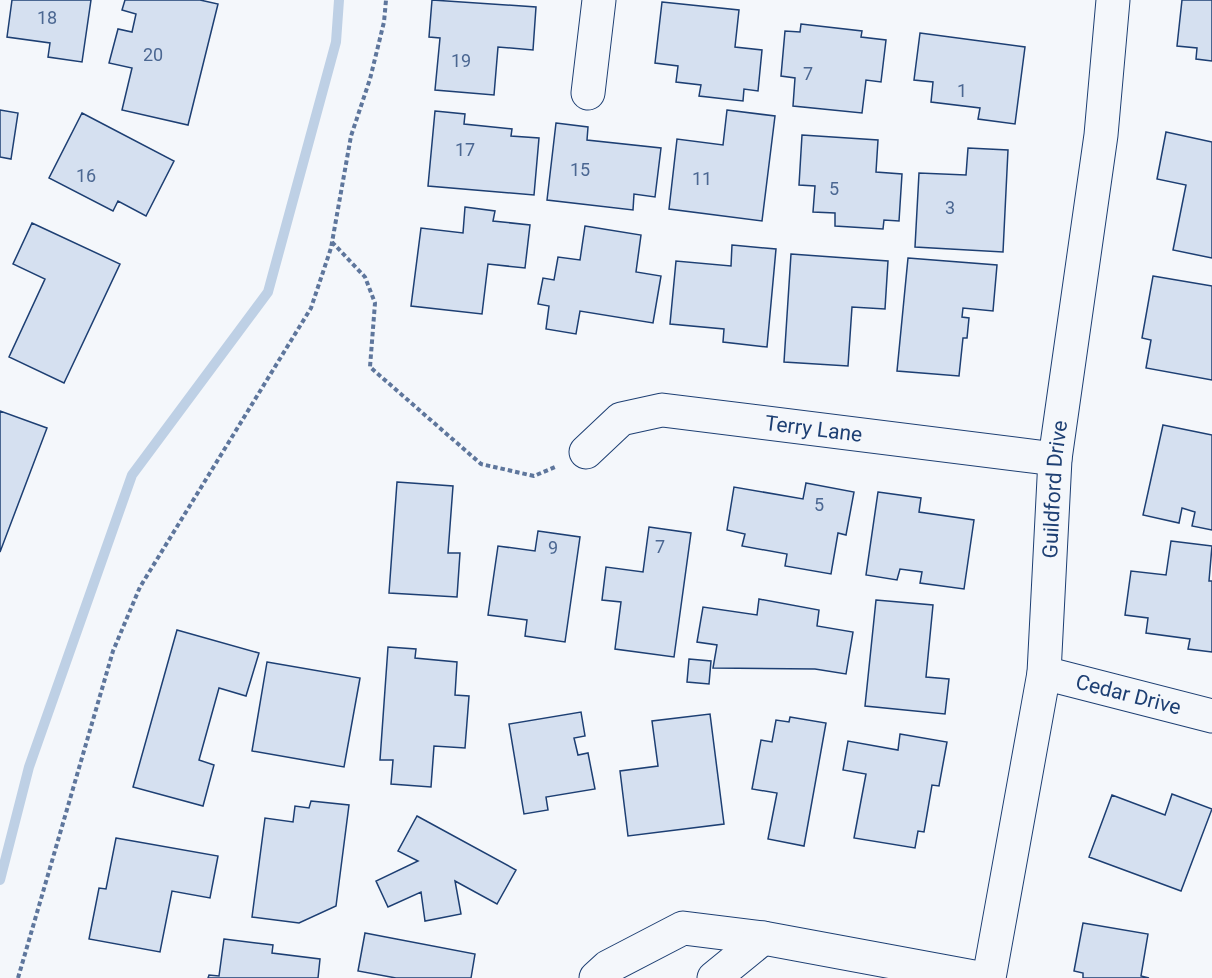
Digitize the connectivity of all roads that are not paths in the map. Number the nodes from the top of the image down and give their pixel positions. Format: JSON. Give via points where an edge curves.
{"nodes":[{"id":1,"x":600,"y":0,"type":"edge"},
{"id":2,"x":1113,"y":0,"type":"edge"},
{"id":3,"x":588,"y":93,"type":"dead end"},
{"id":4,"x":586,"y":452,"type":"road end"},
{"id":5,"x":1054,"y":459,"type":"junction"},
{"id":6,"x":1044,"y":673,"type":"junction"},
{"id":7,"x":1212,"y":716,"type":"edge"},
{"id":8,"x":763,"y":938,"type":"junction"},
{"id":9,"x":596,"y":978,"type":"edge"},
{"id":10,"x":714,"y":978,"type":"edge"},
{"id":11,"x":979,"y":978,"type":"edge"},
{"id":12,"x":989,"y":978,"type":"edge"}],
"edges":[{"from":1,"to":3,"type":"street"},
{"from":2,"to":5,"type":"street","name":"Guildford Drive","via":[[1101,135]]},
{"from":4,"to":5,"type":"street","name":"Terry Lane","via":[[621,419],[662,411]]},
{"from":5,"to":6,"type":"street","name":"Guildford Drive"},
{"from":6,"to":7,"type":"street","name":"Cedar Drive"},
{"from":6,"to":12,"type":"street","name":"Guildford Drive"},
{"from":8,"to":9,"type":"street","via":[[683,928],[608,967]]},
{"from":8,"to":10,"type":"street"},
{"from":8,"to":11,"type":"street"}]}
